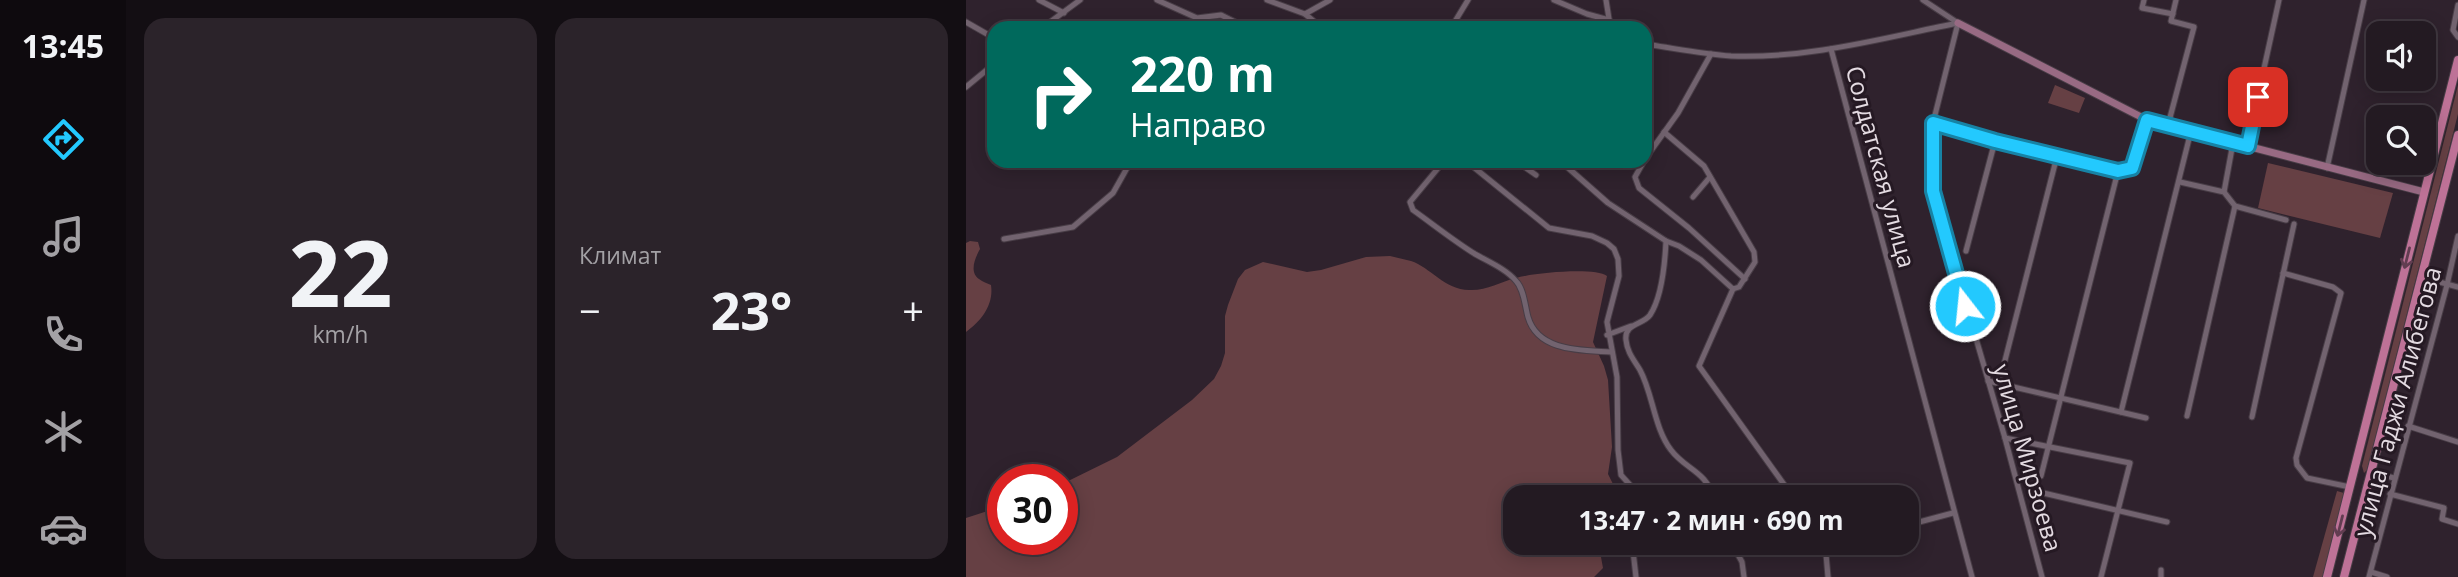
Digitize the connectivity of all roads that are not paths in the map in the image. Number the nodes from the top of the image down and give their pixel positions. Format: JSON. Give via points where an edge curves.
{"nodes":[{"id":1,"x":1038,"y":0,"type":"edge"},
{"id":2,"x":1080,"y":0,"type":"edge"},
{"id":3,"x":1157,"y":0,"type":"edge"},
{"id":4,"x":1266,"y":0,"type":"edge"},
{"id":5,"x":1285,"y":0,"type":"edge"},
{"id":6,"x":1329,"y":0,"type":"edge"},
{"id":7,"x":1468,"y":0,"type":"edge"},
{"id":8,"x":1554,"y":0,"type":"edge"},
{"id":9,"x":1606,"y":0,"type":"edge"},
{"id":10,"x":1923,"y":0,"type":"edge"},
{"id":11,"x":2144,"y":0,"type":"edge"},
{"id":12,"x":2176,"y":0,"type":"edge"},
{"id":13,"x":2279,"y":0,"type":"edge"},
{"id":14,"x":2364,"y":0,"type":"edge"},
{"id":15,"x":2458,"y":5,"type":"edge"},
{"id":16,"x":1290,"y":8,"type":"junction"},
{"id":17,"x":1064,"y":13,"type":"junction"},
{"id":18,"x":1305,"y":14,"type":"junction"},
{"id":19,"x":2173,"y":14,"type":"junction"},
{"id":20,"x":1609,"y":20,"type":"joint"},
{"id":21,"x":1052,"y":21,"type":"edge"},
{"id":22,"x":1233,"y":21,"type":"edge"},
{"id":23,"x":1314,"y":21,"type":"edge"},
{"id":24,"x":1455,"y":21,"type":"edge"},
{"id":25,"x":966,"y":22,"type":"edge"},
{"id":26,"x":1958,"y":23,"type":"junction"},
{"id":27,"x":987,"y":34,"type":"edge"},
{"id":28,"x":2458,"y":37,"type":"edge"},
{"id":29,"x":1652,"y":45,"type":"edge"},
{"id":30,"x":1831,"y":49,"type":"junction"},
{"id":31,"x":1711,"y":54,"type":"junction"},
{"id":32,"x":2458,"y":60,"type":"edge"},
{"id":33,"x":987,"y":69,"type":"edge"},
{"id":34,"x":967,"y":85,"type":"edge"},
{"id":35,"x":2147,"y":120,"type":"junction"},
{"id":36,"x":1933,"y":123,"type":"junction"},
{"id":37,"x":2168,"y":125,"type":"junction"},
{"id":38,"x":2191,"y":131,"type":"junction"},
{"id":39,"x":1664,"y":132,"type":"junction"},
{"id":40,"x":2458,"y":135,"type":"edge"},
{"id":41,"x":1995,"y":141,"type":"junction"},
{"id":42,"x":2234,"y":143,"type":"junction"},
{"id":43,"x":2248,"y":146,"type":"junction"},
{"id":44,"x":2436,"y":146,"type":"joint"},
{"id":45,"x":2455,"y":147,"type":"junction"},
{"id":46,"x":1652,"y":149,"type":"edge"},
{"id":47,"x":2057,"y":156,"type":"junction"},
{"id":48,"x":1126,"y":168,"type":"edge"},
{"id":49,"x":1438,"y":168,"type":"edge"},
{"id":50,"x":1475,"y":168,"type":"edge"},
{"id":51,"x":1526,"y":168,"type":"edge"},
{"id":52,"x":1568,"y":168,"type":"edge"},
{"id":53,"x":1639,"y":168,"type":"edge"},
{"id":54,"x":2328,"y":168,"type":"junction"},
{"id":55,"x":2118,"y":171,"type":"junction"},
{"id":56,"x":1536,"y":175,"type":"dead end"},
{"id":57,"x":2428,"y":175,"type":"edge"},
{"id":58,"x":1710,"y":177,"type":"junction"},
{"id":59,"x":2180,"y":182,"type":"junction"},
{"id":60,"x":2424,"y":191,"type":"junction"},
{"id":61,"x":2224,"y":192,"type":"junction"},
{"id":62,"x":2442,"y":196,"type":"junction"},
{"id":63,"x":1693,"y":197,"type":"dead end"},
{"id":64,"x":2235,"y":206,"type":"junction"},
{"id":65,"x":2286,"y":220,"type":"dead end"},
{"id":66,"x":2294,"y":225,"type":"dead end"},
{"id":67,"x":2458,"y":236,"type":"edge"},
{"id":68,"x":1004,"y":239,"type":"dead end"},
{"id":69,"x":1666,"y":241,"type":"junction"},
{"id":70,"x":1966,"y":251,"type":"dead end"},
{"id":71,"x":2283,"y":273,"type":"junction"},
{"id":72,"x":2421,"y":277,"type":"junction"},
{"id":73,"x":1745,"y":279,"type":"junction"},
{"id":74,"x":2447,"y":285,"type":"junction"},
{"id":75,"x":2458,"y":288,"type":"edge"},
{"id":76,"x":1733,"y":289,"type":"junction"},
{"id":77,"x":1632,"y":326,"type":"junction"},
{"id":78,"x":1607,"y":335,"type":"junction"},
{"id":79,"x":1611,"y":352,"type":"junction"},
{"id":80,"x":1988,"y":381,"type":"junction"},
{"id":81,"x":1999,"y":384,"type":"junction"},
{"id":82,"x":2060,"y":398,"type":"junction"},
{"id":83,"x":2121,"y":412,"type":"junction"},
{"id":84,"x":2187,"y":415,"type":"dead end"},
{"id":85,"x":2252,"y":417,"type":"dead end"},
{"id":86,"x":2146,"y":418,"type":"dead end"},
{"id":87,"x":2408,"y":426,"type":"junction"},
{"id":88,"x":2005,"y":438,"type":"junction"},
{"id":89,"x":2458,"y":442,"type":"edge"},
{"id":90,"x":2048,"y":447,"type":"junction"},
{"id":91,"x":2354,"y":468,"type":"junction"},
{"id":92,"x":2371,"y":472,"type":"junction"},
{"id":93,"x":2041,"y":476,"type":"dead end"},
{"id":94,"x":2394,"y":478,"type":"junction"},
{"id":95,"x":1630,"y":485,"type":"edge"},
{"id":96,"x":1710,"y":485,"type":"edge"},
{"id":97,"x":1784,"y":485,"type":"edge"},
{"id":98,"x":2350,"y":487,"type":"junction"},
{"id":99,"x":2039,"y":492,"type":"dead end"},
{"id":100,"x":2390,"y":494,"type":"junction"},
{"id":101,"x":2118,"y":511,"type":"junction"},
{"id":102,"x":1953,"y":513,"type":"junction"},
{"id":103,"x":1919,"y":522,"type":"edge"},
{"id":104,"x":2167,"y":522,"type":"dead end"},
{"id":105,"x":2458,"y":524,"type":"edge"},
{"id":106,"x":1633,"y":555,"type":"edge"},
{"id":107,"x":1738,"y":555,"type":"edge"},
{"id":108,"x":1826,"y":555,"type":"edge"},
{"id":109,"x":2370,"y":574,"type":"edge"},
{"id":110,"x":1636,"y":577,"type":"edge"},
{"id":111,"x":1744,"y":577,"type":"edge"},
{"id":112,"x":1828,"y":577,"type":"edge"},
{"id":113,"x":1972,"y":577,"type":"edge"},
{"id":114,"x":2042,"y":577,"type":"edge"},
{"id":115,"x":2101,"y":577,"type":"edge"},
{"id":116,"x":2327,"y":577,"type":"edge"},
{"id":117,"x":2344,"y":577,"type":"edge"},
{"id":118,"x":2387,"y":577,"type":"edge"}],
"edges":[{"from":1,"to":17,"type":"street"},
{"from":2,"to":17,"type":"street"},
{"from":3,"to":22,"type":"street","via":[[1197,18],[1221,15]]},
{"from":4,"to":16,"type":"street"},
{"from":5,"to":16,"type":"street"},
{"from":6,"to":18,"type":"street"},
{"from":7,"to":24,"type":"street"},
{"from":8,"to":20,"type":"street"},
{"from":9,"to":20,"type":"street"},
{"from":10,"to":26,"type":"street"},
{"from":11,"to":19,"type":"street","via":[[2142,8]]},
{"from":12,"to":19,"type":"street"},
{"from":13,"to":43,"type":"street"},
{"from":14,"to":54,"type":"street"},
{"from":15,"to":28,"type":"street","via":[[2453,30]]},
{"from":16,"to":18,"type":"street"},
{"from":17,"to":21,"type":"street"},
{"from":18,"to":23,"type":"street"},
{"from":19,"to":37,"type":"street","via":[[2171,21],[2194,27]]},
{"from":25,"to":27,"type":"street"},
{"from":26,"to":30,"type":"street"},
{"from":26,"to":35,"type":"street"},
{"from":26,"to":36,"type":"street","name":"улица Мирзоева"},
{"from":29,"to":31,"type":"street"},
{"from":30,"to":31,"type":"street"},
{"from":30,"to":102,"type":"street","name":"Солдатская улица"},
{"from":31,"to":39,"type":"street"},
{"from":32,"to":44,"type":"main road"},
{"from":33,"to":34,"type":"street"},
{"from":35,"to":37,"type":"street"},
{"from":35,"to":55,"type":"street","via":[[2132,168]]},
{"from":36,"to":41,"type":"street"},
{"from":36,"to":80,"type":"street","name":"улица Мирзоева","via":[[1933,191]]},
{"from":37,"to":38,"type":"street"},
{"from":38,"to":42,"type":"street"},
{"from":38,"to":59,"type":"street"},
{"from":39,"to":46,"type":"street"},
{"from":39,"to":58,"type":"street","via":[[1704,166]]},
{"from":40,"to":45,"type":"main road"},
{"from":41,"to":47,"type":"street"},
{"from":41,"to":70,"type":"street"},
{"from":42,"to":43,"type":"street"},
{"from":42,"to":61,"type":"street"},
{"from":43,"to":54,"type":"street"},
{"from":44,"to":45,"type":"main road","via":[[2447,155]]},
{"from":45,"to":62,"type":"main road"},
{"from":47,"to":55,"type":"street"},
{"from":47,"to":81,"type":"street"},
{"from":48,"to":68,"type":"street","via":[[1113,193],[1073,227]]},
{"from":49,"to":79,"type":"street","via":[[1414,195],[1410,202],[1413,210],[1519,283],[1535,332],[1556,346]]},
{"from":50,"to":78,"type":"street","via":[[1549,228],[1592,236],[1614,249],[1619,276]]},
{"from":51,"to":56,"type":"street"},
{"from":52,"to":69,"type":"street","via":[[1608,203]]},
{"from":53,"to":73,"type":"street","via":[[1634,177],[1639,188]]},
{"from":54,"to":60,"type":"street"},
{"from":55,"to":82,"type":"street"},
{"from":57,"to":60,"type":"main road"},
{"from":58,"to":63,"type":"street"},
{"from":58,"to":73,"type":"street","via":[[1756,257]]},
{"from":59,"to":61,"type":"street"},
{"from":59,"to":83,"type":"street"},
{"from":60,"to":62,"type":"main road"},
{"from":60,"to":91,"type":"main road","one_way":true},
{"from":61,"to":64,"type":"street"},
{"from":62,"to":72,"type":"main road"},
{"from":64,"to":65,"type":"street"},
{"from":64,"to":84,"type":"street"},
{"from":66,"to":71,"type":"street"},
{"from":67,"to":74,"type":"street","name":"улица Гаджи Алибегова"},
{"from":69,"to":76,"type":"street","via":[[1701,260]]},
{"from":69,"to":77,"type":"street","via":[[1651,314]]},
{"from":71,"to":85,"type":"street"},
{"from":71,"to":98,"type":"street","via":[[2341,293],[2296,458],[2307,478]]},
{"from":72,"to":74,"type":"street"},
{"from":72,"to":92,"type":"main road"},
{"from":73,"to":76,"type":"street"},
{"from":74,"to":75,"type":"street"},
{"from":74,"to":87,"type":"street","name":"улица Гаджи Алибегова"},
{"from":76,"to":97,"type":"street","via":[[1699,366]]},
{"from":77,"to":78,"type":"street"},
{"from":77,"to":96,"type":"street","via":[[1626,343],[1669,447]]},
{"from":78,"to":79,"type":"street"},
{"from":79,"to":95,"type":"street","via":[[1617,377],[1621,475]]},
{"from":80,"to":81,"type":"street"},
{"from":80,"to":88,"type":"street","name":"улица Мирзоева"},
{"from":81,"to":82,"type":"street"},
{"from":82,"to":83,"type":"street"},
{"from":82,"to":90,"type":"street"},
{"from":83,"to":86,"type":"street"},
{"from":87,"to":89,"type":"street"},
{"from":87,"to":94,"type":"street","name":"улица Гаджи Алибегова"},
{"from":88,"to":90,"type":"street"},
{"from":88,"to":114,"type":"street","name":"улица Мирзоева"},
{"from":90,"to":93,"type":"street"},
{"from":90,"to":101,"type":"street","via":[[2130,463]]},
{"from":91,"to":92,"type":"main road","via":[[2364,477]]},
{"from":91,"to":98,"type":"main road"},
{"from":92,"to":94,"type":"street"},
{"from":92,"to":117,"type":"main road"},
{"from":94,"to":100,"type":"street","name":"улица Гаджи Алибегова"},
{"from":98,"to":116,"type":"main road","one_way":true},
{"from":99,"to":101,"type":"street"},
{"from":100,"to":105,"type":"street","via":[[2444,508],[2442,519]]},
{"from":100,"to":109,"type":"street","name":"улица Гаджи Алибегова"},
{"from":101,"to":104,"type":"street"},
{"from":101,"to":115,"type":"street"},
{"from":102,"to":103,"type":"street"},
{"from":102,"to":113,"type":"street","name":"Солдатская улица"},
{"from":106,"to":110,"type":"street"},
{"from":107,"to":111,"type":"street"},
{"from":108,"to":112,"type":"street"},
{"from":109,"to":118,"type":"street"}]}
